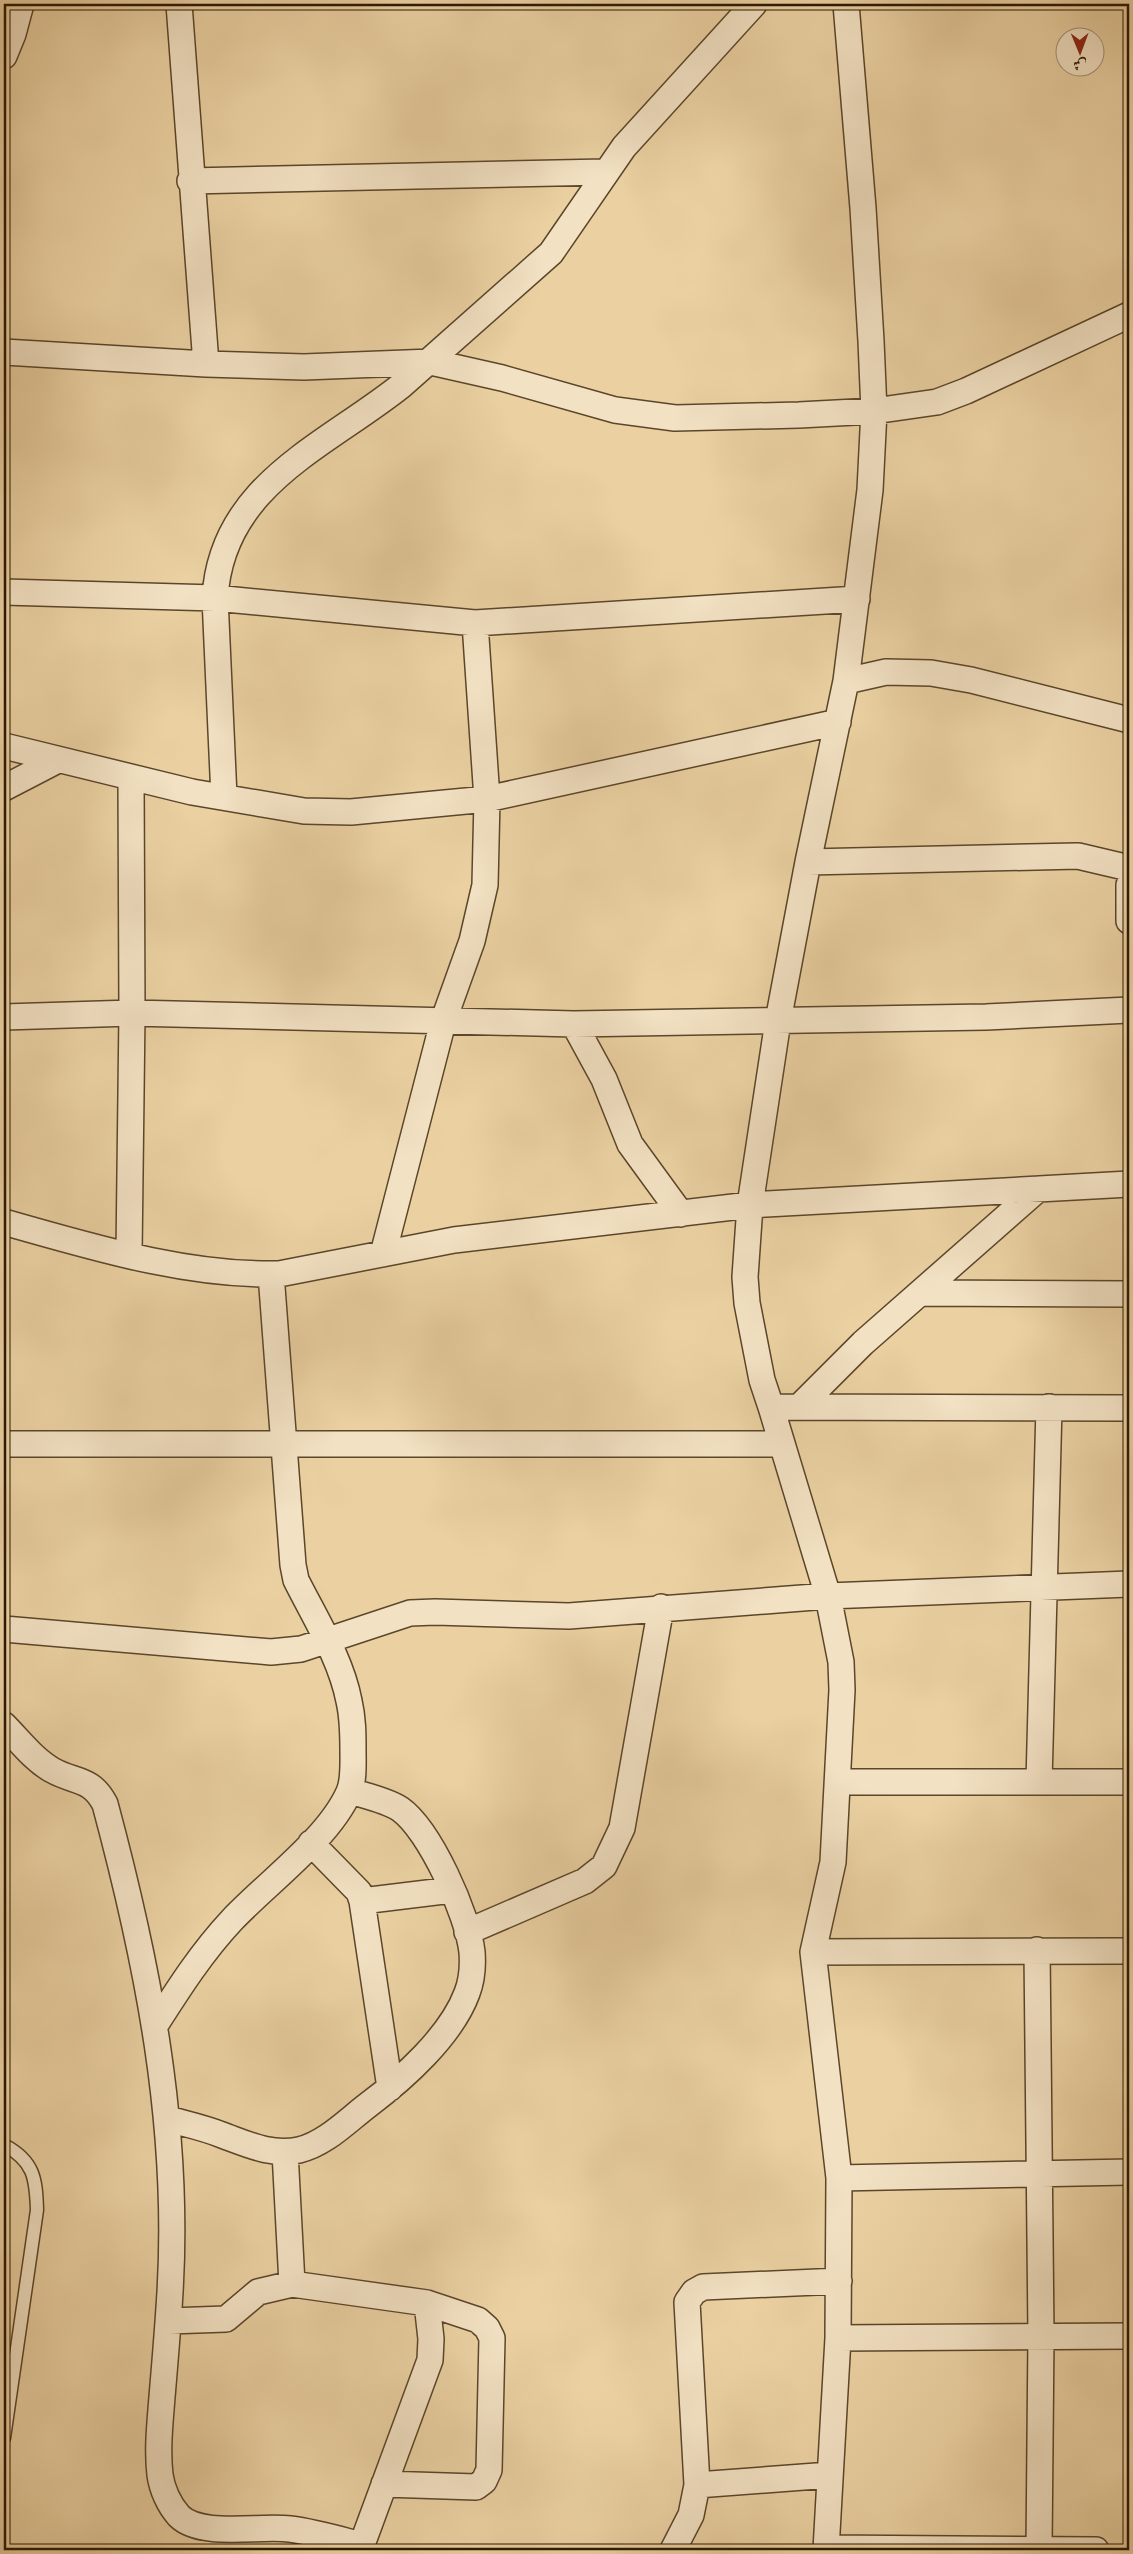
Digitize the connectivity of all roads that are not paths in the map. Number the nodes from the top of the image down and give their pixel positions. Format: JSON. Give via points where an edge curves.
{"nodes":[{"id":1,"x":21,"y":4,"type":"edge"},
{"id":2,"x":179,"y":4,"type":"edge"},
{"id":3,"x":754,"y":4,"type":"edge"},
{"id":4,"x":846,"y":4,"type":"edge"},
{"id":5,"x":4,"y":56,"type":"edge"},
{"id":6,"x":605,"y":172,"type":"junction"},
{"id":7,"x":190,"y":181,"type":"junction"},
{"id":8,"x":1129,"y":315,"type":"edge"},
{"id":9,"x":4,"y":352,"type":"edge"},
{"id":10,"x":431,"y":362,"type":"junction"},
{"id":11,"x":206,"y":364,"type":"junction"},
{"id":12,"x":874,"y":411,"type":"junction"},
{"id":13,"x":4,"y":592,"type":"edge"},
{"id":14,"x":215,"y":598,"type":"junction"},
{"id":15,"x":857,"y":599,"type":"junction"},
{"id":16,"x":475,"y":623,"type":"junction"},
{"id":17,"x":846,"y":681,"type":"junction"},
{"id":18,"x":1129,"y":720,"type":"edge"},
{"id":19,"x":838,"y":722,"type":"junction"},
{"id":20,"x":4,"y":746,"type":"edge"},
{"id":21,"x":58,"y":760,"type":"junction"},
{"id":22,"x":131,"y":778,"type":"junction"},
{"id":23,"x":4,"y":788,"type":"edge"},
{"id":24,"x":224,"y":797,"type":"junction"},
{"id":25,"x":487,"y":799,"type":"junction"},
{"id":26,"x":808,"y":862,"type":"junction"},
{"id":27,"x":1129,"y":868,"type":"edge"},
{"id":28,"x":1129,"y":885,"type":"edge"},
{"id":29,"x":1129,"y":921,"type":"edge"},
{"id":30,"x":1129,"y":1010,"type":"edge"},
{"id":31,"x":132,"y":1013,"type":"junction"},
{"id":32,"x":4,"y":1017,"type":"edge"},
{"id":33,"x":778,"y":1021,"type":"junction"},
{"id":34,"x":442,"y":1022,"type":"junction"},
{"id":35,"x":574,"y":1024,"type":"junction"},
{"id":36,"x":1129,"y":1184,"type":"edge"},
{"id":37,"x":1038,"y":1189,"type":"junction"},
{"id":38,"x":750,"y":1205,"type":"junction"},
{"id":39,"x":681,"y":1214,"type":"junction"},
{"id":40,"x":4,"y":1222,"type":"edge"},
{"id":41,"x":128,"y":1254,"type":"junction"},
{"id":42,"x":383,"y":1254,"type":"junction"},
{"id":43,"x":271,"y":1274,"type":"junction"},
{"id":44,"x":921,"y":1293,"type":"junction"},
{"id":45,"x":1129,"y":1294,"type":"edge"},
{"id":46,"x":771,"y":1407,"type":"junction"},
{"id":47,"x":799,"y":1407,"type":"junction"},
{"id":48,"x":1049,"y":1407,"type":"junction"},
{"id":49,"x":1129,"y":1408,"type":"edge"},
{"id":50,"x":4,"y":1444,"type":"edge"},
{"id":51,"x":283,"y":1444,"type":"junction"},
{"id":52,"x":782,"y":1444,"type":"junction"},
{"id":53,"x":1129,"y":1584,"type":"edge"},
{"id":54,"x":1046,"y":1586,"type":"junction"},
{"id":55,"x":828,"y":1596,"type":"junction"},
{"id":56,"x":661,"y":1607,"type":"junction"},
{"id":57,"x":4,"y":1629,"type":"edge"},
{"id":58,"x":326,"y":1641,"type":"junction"},
{"id":59,"x":4,"y":1725,"type":"edge"},
{"id":60,"x":838,"y":1782,"type":"junction"},
{"id":61,"x":1039,"y":1782,"type":"junction"},
{"id":62,"x":1129,"y":1782,"type":"edge"},
{"id":63,"x":350,"y":1791,"type":"junction"},
{"id":64,"x":312,"y":1843,"type":"junction"},
{"id":65,"x":452,"y":1890,"type":"junction"},
{"id":66,"x":362,"y":1901,"type":"junction"},
{"id":67,"x":467,"y":1932,"type":"junction"},
{"id":68,"x":1037,"y":1950,"type":"junction"},
{"id":69,"x":1129,"y":1951,"type":"edge"},
{"id":70,"x":813,"y":1952,"type":"junction"},
{"id":71,"x":156,"y":2024,"type":"junction"},
{"id":72,"x":390,"y":2088,"type":"junction"},
{"id":73,"x":168,"y":2119,"type":"junction"},
{"id":74,"x":4,"y":2145,"type":"edge"},
{"id":75,"x":285,"y":2152,"type":"junction"},
{"id":76,"x":1039,"y":2172,"type":"junction"},
{"id":77,"x":1129,"y":2172,"type":"edge"},
{"id":78,"x":839,"y":2178,"type":"junction"},
{"id":79,"x":839,"y":2281,"type":"junction"},
{"id":80,"x":292,"y":2284,"type":"junction"},
{"id":81,"x":427,"y":2303,"type":"junction"},
{"id":82,"x":169,"y":2321,"type":"junction"},
{"id":83,"x":1041,"y":2335,"type":"junction"},
{"id":84,"x":1129,"y":2336,"type":"edge"},
{"id":85,"x":838,"y":2338,"type":"junction"},
{"id":86,"x":4,"y":2438,"type":"edge"},
{"id":87,"x":830,"y":2475,"type":"junction"},
{"id":88,"x":384,"y":2484,"type":"junction"},
{"id":89,"x":697,"y":2485,"type":"junction"},
{"id":90,"x":361,"y":2548,"type":"edge"},
{"id":91,"x":826,"y":2549,"type":"edge"},
{"id":92,"x":1039,"y":2549,"type":"junction"},
{"id":93,"x":673,"y":2550,"type":"edge"},
{"id":94,"x":1096,"y":2550,"type":"edge"}],
"edges":[{"from":1,"to":5,"type":"street"},
{"from":2,"to":7,"type":"street"},
{"from":3,"to":6,"type":"street","via":[[646,122]]},
{"from":4,"to":12,"type":"street","via":[[863,208]]},
{"from":6,"to":7,"type":"street"},
{"from":6,"to":10,"type":"street","via":[[551,253]]},
{"from":7,"to":11,"type":"street"},
{"from":8,"to":12,"type":"street","via":[[937,402]]},
{"from":9,"to":11,"type":"street"},
{"from":10,"to":11,"type":"street","via":[[304,368]]},
{"from":10,"to":12,"type":"street","via":[[615,410],[675,418]]},
{"from":10,"to":14,"type":"street","via":[[382,402],[324,439],[279,474],[253,500],[236,525],[222,555]]},
{"from":12,"to":15,"type":"street","via":[[870,490]]},
{"from":13,"to":14,"type":"street"},
{"from":14,"to":16,"type":"street"},
{"from":14,"to":24,"type":"street"},
{"from":15,"to":16,"type":"street"},
{"from":15,"to":17,"type":"street"},
{"from":16,"to":25,"type":"street"},
{"from":17,"to":18,"type":"street","via":[[886,672],[932,673]]},
{"from":17,"to":19,"type":"street"},
{"from":19,"to":25,"type":"street"},
{"from":19,"to":26,"type":"street"},
{"from":20,"to":21,"type":"street"},
{"from":21,"to":22,"type":"street"},
{"from":21,"to":23,"type":"street"},
{"from":22,"to":24,"type":"street"},
{"from":22,"to":31,"type":"street"},
{"from":24,"to":25,"type":"street","via":[[304,811],[351,812]]},
{"from":25,"to":34,"type":"street","via":[[485,885],[472,941]]},
{"from":26,"to":27,"type":"street","via":[[1078,856]]},
{"from":26,"to":33,"type":"street"},
{"from":28,"to":29,"type":"street"},
{"from":30,"to":33,"type":"street"},
{"from":31,"to":32,"type":"street"},
{"from":31,"to":34,"type":"street"},
{"from":31,"to":41,"type":"street"},
{"from":33,"to":35,"type":"street"},
{"from":33,"to":38,"type":"street"},
{"from":34,"to":35,"type":"street"},
{"from":34,"to":42,"type":"street"},
{"from":35,"to":39,"type":"street","via":[[604,1079],[630,1144]]},
{"from":36,"to":37,"type":"street"},
{"from":37,"to":38,"type":"street"},
{"from":37,"to":44,"type":"street"},
{"from":38,"to":39,"type":"street"},
{"from":38,"to":46,"type":"street","via":[[746,1303]]},
{"from":39,"to":42,"type":"street","via":[[480,1236]]},
{"from":40,"to":41,"type":"street"},
{"from":41,"to":43,"type":"street","via":[[192,1269]]},
{"from":42,"to":43,"type":"street"},
{"from":43,"to":51,"type":"street"},
{"from":44,"to":45,"type":"street"},
{"from":44,"to":47,"type":"street","via":[[840,1363]]},
{"from":46,"to":47,"type":"street"},
{"from":46,"to":52,"type":"street"},
{"from":47,"to":48,"type":"street"},
{"from":48,"to":49,"type":"street"},
{"from":48,"to":54,"type":"street"},
{"from":50,"to":51,"type":"street"},
{"from":51,"to":52,"type":"street"},
{"from":51,"to":58,"type":"street","via":[[296,1580]]},
{"from":52,"to":55,"type":"street"},
{"from":53,"to":54,"type":"street"},
{"from":54,"to":55,"type":"street"},
{"from":54,"to":61,"type":"street"},
{"from":55,"to":56,"type":"street"},
{"from":55,"to":60,"type":"street","via":[[841,1662]]},
{"from":56,"to":58,"type":"street","via":[[569,1616],[410,1613]]},
{"from":56,"to":67,"type":"street","via":[[622,1828],[604,1866],[585,1881]]},
{"from":57,"to":58,"type":"street","via":[[248,1652],[300,1649]]},
{"from":58,"to":63,"type":"street","via":[[350,1702],[353,1762]]},
{"from":59,"to":71,"type":"street","via":[[39,1761],[89,1784],[98,1791],[105,1804],[130,1897]]},
{"from":60,"to":61,"type":"street"},
{"from":60,"to":70,"type":"street","via":[[833,1862]]},
{"from":61,"to":62,"type":"street"},
{"from":63,"to":64,"type":"street","via":[[332,1820]]},
{"from":63,"to":65,"type":"street","via":[[399,1809],[414,1822],[429,1843]]},
{"from":64,"to":66,"type":"street","via":[[358,1892]]},
{"from":64,"to":71,"type":"street","via":[[214,1940]]},
{"from":65,"to":66,"type":"street"},
{"from":65,"to":67,"type":"street"},
{"from":66,"to":72,"type":"street"},
{"from":67,"to":72,"type":"street","via":[[472,1951],[472,1971],[467,1993],[457,2013],[428,2051]]},
{"from":68,"to":69,"type":"street"},
{"from":68,"to":70,"type":"street"},
{"from":68,"to":76,"type":"street"},
{"from":70,"to":78,"type":"street"},
{"from":71,"to":73,"type":"street"},
{"from":72,"to":75,"type":"street","via":[[316,2144]]},
{"from":73,"to":75,"type":"street","via":[[263,2150]]},
{"from":73,"to":82,"type":"street","via":[[172,2241]]},
{"from":74,"to":86,"type":"lane","via":[[28,2164],[35,2178],[37,2210]]},
{"from":75,"to":80,"type":"street"},
{"from":76,"to":77,"type":"street"},
{"from":76,"to":78,"type":"street"},
{"from":76,"to":83,"type":"street"},
{"from":78,"to":79,"type":"street"},
{"from":79,"to":85,"type":"street"},
{"from":79,"to":89,"type":"street","via":[[703,2287],[694,2292],[687,2302]]},
{"from":80,"to":81,"type":"street"},
{"from":80,"to":82,"type":"street","via":[[258,2292],[226,2319]]},
{"from":81,"to":88,"type":"street","via":[[430,2360]]},
{"from":81,"to":88,"type":"street","via":[[478,2320],[492,2338],[489,2470],[484,2481],[476,2487]]},
{"from":82,"to":90,"type":"street","via":[[159,2438],[160,2476],[167,2498],[179,2515],[191,2525],[286,2528]]},
{"from":83,"to":84,"type":"street"},
{"from":83,"to":85,"type":"street"},
{"from":83,"to":92,"type":"street"},
{"from":85,"to":87,"type":"street"},
{"from":87,"to":89,"type":"street"},
{"from":87,"to":91,"type":"street"},
{"from":88,"to":90,"type":"street"},
{"from":89,"to":93,"type":"street","via":[[691,2515]]},
{"from":91,"to":92,"type":"street"},
{"from":92,"to":94,"type":"street"}]}
